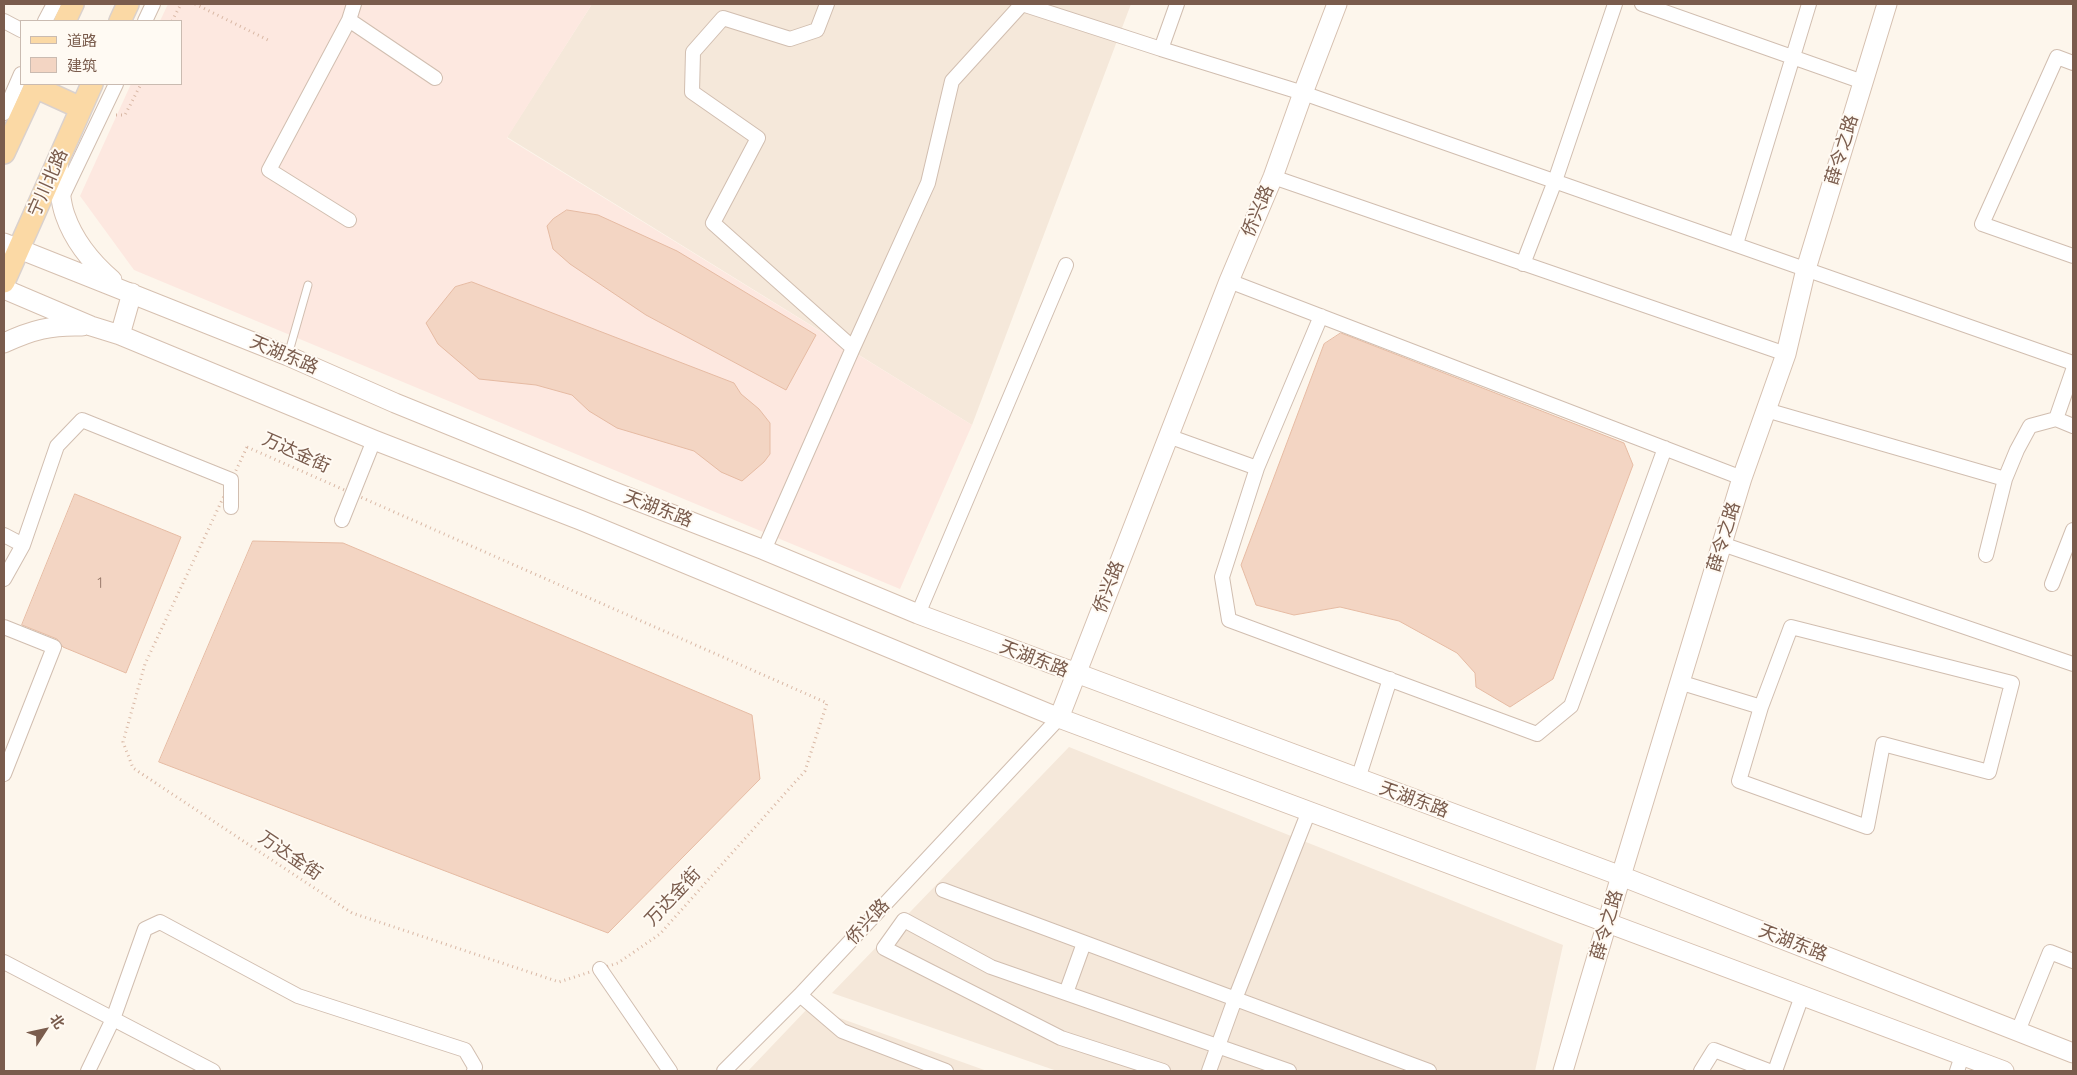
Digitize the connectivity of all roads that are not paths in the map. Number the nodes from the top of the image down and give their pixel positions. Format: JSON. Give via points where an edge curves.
{"nodes":[{"id":1,"x":54,"y":4,"type":"edge"},
{"id":2,"x":73,"y":4,"type":"edge"},
{"id":3,"x":128,"y":4,"type":"edge"},
{"id":4,"x":153,"y":4,"type":"edge"},
{"id":5,"x":354,"y":4,"type":"edge"},
{"id":6,"x":827,"y":4,"type":"edge"},
{"id":7,"x":1178,"y":4,"type":"edge"},
{"id":8,"x":1337,"y":4,"type":"edge"},
{"id":9,"x":1615,"y":4,"type":"edge"},
{"id":10,"x":1642,"y":4,"type":"edge"},
{"id":11,"x":1809,"y":4,"type":"edge"},
{"id":12,"x":1887,"y":4,"type":"edge"},
{"id":13,"x":46,"y":20,"type":"edge"},
{"id":14,"x":65,"y":20,"type":"edge"},
{"id":15,"x":120,"y":20,"type":"edge"},
{"id":16,"x":145,"y":20,"type":"edge"},
{"id":17,"x":349,"y":20,"type":"junction"},
{"id":18,"x":4,"y":21,"type":"edge"},
{"id":19,"x":20,"y":29,"type":"edge"},
{"id":20,"x":1161,"y":49,"type":"junction"},
{"id":21,"x":1792,"y":57,"type":"junction"},
{"id":22,"x":2073,"y":63,"type":"edge"},
{"id":23,"x":435,"y":78,"type":"dead end"},
{"id":24,"x":1863,"y":82,"type":"junction"},
{"id":25,"x":28,"y":85,"type":"edge"},
{"id":26,"x":30,"y":85,"type":"edge"},
{"id":27,"x":37,"y":85,"type":"edge"},
{"id":28,"x":92,"y":85,"type":"edge"},
{"id":29,"x":115,"y":85,"type":"edge"},
{"id":30,"x":1303,"y":92,"type":"junction"},
{"id":31,"x":91,"y":112,"type":"junction"},
{"id":32,"x":4,"y":113,"type":"edge"},
{"id":33,"x":6,"y":145,"type":"edge"},
{"id":34,"x":58,"y":161,"type":"junction"},
{"id":35,"x":1273,"y":177,"type":"junction"},
{"id":36,"x":1555,"y":181,"type":"junction"},
{"id":37,"x":62,"y":197,"type":"junction"},
{"id":38,"x":349,"y":220,"type":"dead end"},
{"id":39,"x":1736,"y":244,"type":"junction"},
{"id":40,"x":11,"y":246,"type":"edge"},
{"id":41,"x":2073,"y":256,"type":"edge"},
{"id":42,"x":1523,"y":264,"type":"junction"},
{"id":43,"x":1066,"y":265,"type":"dead end"},
{"id":44,"x":1806,"y":268,"type":"junction"},
{"id":45,"x":1229,"y":281,"type":"junction"},
{"id":46,"x":4,"y":282,"type":"edge"},
{"id":47,"x":308,"y":285,"type":"dead end"},
{"id":48,"x":4,"y":289,"type":"edge"},
{"id":49,"x":127,"y":291,"type":"junction"},
{"id":50,"x":1321,"y":316,"type":"junction"},
{"id":51,"x":91,"y":326,"type":"junction"},
{"id":52,"x":120,"y":336,"type":"junction"},
{"id":53,"x":4,"y":342,"type":"edge"},
{"id":54,"x":852,"y":348,"type":"junction"},
{"id":55,"x":1786,"y":354,"type":"junction"},
{"id":56,"x":288,"y":356,"type":"junction"},
{"id":57,"x":2073,"y":363,"type":"edge"},
{"id":58,"x":2073,"y":370,"type":"edge"},
{"id":59,"x":1766,"y":410,"type":"junction"},
{"id":60,"x":2056,"y":419,"type":"junction"},
{"id":61,"x":2073,"y":426,"type":"edge"},
{"id":62,"x":1168,"y":436,"type":"junction"},
{"id":63,"x":374,"y":440,"type":"junction"},
{"id":64,"x":1666,"y":448,"type":"junction"},
{"id":65,"x":1257,"y":468,"type":"junction"},
{"id":66,"x":1742,"y":478,"type":"junction"},
{"id":67,"x":2005,"y":479,"type":"junction"},
{"id":68,"x":231,"y":507,"type":"dead end"},
{"id":69,"x":342,"y":520,"type":"dead end"},
{"id":70,"x":2073,"y":530,"type":"edge"},
{"id":71,"x":4,"y":535,"type":"edge"},
{"id":72,"x":23,"y":544,"type":"junction"},
{"id":73,"x":1722,"y":544,"type":"junction"},
{"id":74,"x":764,"y":550,"type":"junction"},
{"id":75,"x":1986,"y":554,"type":"dead end"},
{"id":76,"x":4,"y":580,"type":"edge"},
{"id":77,"x":2052,"y":584,"type":"dead end"},
{"id":78,"x":918,"y":614,"type":"junction"},
{"id":79,"x":4,"y":627,"type":"edge"},
{"id":80,"x":2073,"y":664,"type":"edge"},
{"id":81,"x":1076,"y":674,"type":"junction"},
{"id":82,"x":1390,"y":679,"type":"junction"},
{"id":83,"x":1680,"y":682,"type":"junction"},
{"id":84,"x":1761,"y":707,"type":"junction"},
{"id":85,"x":1059,"y":718,"type":"junction"},
{"id":86,"x":4,"y":774,"type":"edge"},
{"id":87,"x":1358,"y":780,"type":"junction"},
{"id":88,"x":1309,"y":811,"type":"junction"},
{"id":89,"x":1620,"y":876,"type":"junction"},
{"id":90,"x":943,"y":890,"type":"dead end"},
{"id":91,"x":1608,"y":923,"type":"junction"},
{"id":92,"x":1084,"y":943,"type":"junction"},
{"id":93,"x":2073,"y":961,"type":"edge"},
{"id":94,"x":4,"y":962,"type":"edge"},
{"id":95,"x":600,"y":969,"type":"road end"},
{"id":96,"x":1066,"y":993,"type":"junction"},
{"id":97,"x":800,"y":995,"type":"junction"},
{"id":98,"x":1802,"y":996,"type":"junction"},
{"id":99,"x":1235,"y":999,"type":"junction"},
{"id":100,"x":113,"y":1019,"type":"junction"},
{"id":101,"x":2018,"y":1031,"type":"junction"},
{"id":102,"x":1218,"y":1046,"type":"junction"},
{"id":103,"x":2073,"y":1053,"type":"edge"},
{"id":104,"x":1960,"y":1063,"type":"edge"},
{"id":105,"x":88,"y":1071,"type":"edge"},
{"id":106,"x":213,"y":1071,"type":"edge"},
{"id":107,"x":474,"y":1071,"type":"edge"},
{"id":108,"x":670,"y":1071,"type":"edge"},
{"id":109,"x":724,"y":1071,"type":"edge"},
{"id":110,"x":946,"y":1071,"type":"edge"},
{"id":111,"x":1163,"y":1071,"type":"edge"},
{"id":112,"x":1209,"y":1071,"type":"edge"},
{"id":113,"x":1289,"y":1071,"type":"edge"},
{"id":114,"x":1429,"y":1071,"type":"edge"},
{"id":115,"x":1563,"y":1071,"type":"edge"},
{"id":116,"x":1701,"y":1071,"type":"edge"},
{"id":117,"x":1769,"y":1071,"type":"edge"},
{"id":118,"x":1775,"y":1071,"type":"edge"},
{"id":119,"x":2004,"y":1071,"type":"edge"}],
"edges":[{"from":1,"to":13,"type":"street"},
{"from":2,"to":14,"type":"main road"},
{"from":3,"to":15,"type":"main road"},
{"from":4,"to":16,"type":"street"},
{"from":5,"to":17,"type":"street"},
{"from":6,"to":54,"type":"street","via":[[817,30],[790,39],[723,18],[693,52],[692,92],[758,138],[713,224]]},
{"from":7,"to":20,"type":"street"},
{"from":8,"to":30,"type":"main road","name":"侨兴路"},
{"from":9,"to":36,"type":"street"},
{"from":10,"to":21,"type":"street"},
{"from":11,"to":21,"type":"street"},
{"from":12,"to":24,"type":"main road","name":"薛令之路"},
{"from":17,"to":23,"type":"street"},
{"from":17,"to":38,"type":"street","via":[[269,170]]},
{"from":18,"to":19,"type":"street"},
{"from":20,"to":30,"type":"street"},
{"from":20,"to":54,"type":"street","via":[[1022,4],[952,81],[928,183]]},
{"from":21,"to":24,"type":"street"},
{"from":21,"to":39,"type":"street"},
{"from":22,"to":41,"type":"street","via":[[2057,58],[1982,224]]},
{"from":24,"to":44,"type":"main road","name":"薛令之路"},
{"from":25,"to":32,"type":"street"},
{"from":26,"to":33,"type":"main road"},
{"from":27,"to":31,"type":"main road"},
{"from":28,"to":31,"type":"main road","name":"宁川北路"},
{"from":29,"to":31,"type":"street"},
{"from":30,"to":35,"type":"main road","name":"侨兴路"},
{"from":30,"to":36,"type":"street"},
{"from":31,"to":34,"type":"main road","name":"宁川北路"},
{"from":31,"to":37,"type":"street"},
{"from":34,"to":37,"type":"main road"},
{"from":34,"to":40,"type":"main road","name":"宁川北路"},
{"from":35,"to":42,"type":"street"},
{"from":35,"to":45,"type":"main road","name":"侨兴路"},
{"from":36,"to":39,"type":"street"},
{"from":36,"to":42,"type":"street"},
{"from":37,"to":49,"type":"main road","via":[[64,213],[74,235],[96,266]]},
{"from":39,"to":44,"type":"street"},
{"from":40,"to":46,"type":"main road","name":"宁川北路"},
{"from":40,"to":49,"type":"main road","name":"天湖东路"},
{"from":42,"to":55,"type":"street"},
{"from":43,"to":78,"type":"street"},
{"from":44,"to":55,"type":"main road","name":"薛令之路"},
{"from":44,"to":57,"type":"street"},
{"from":45,"to":50,"type":"street"},
{"from":45,"to":62,"type":"main road","name":"侨兴路"},
{"from":47,"to":56,"type":"lane"},
{"from":48,"to":51,"type":"main road"},
{"from":49,"to":52,"type":"main road"},
{"from":49,"to":56,"type":"main road","name":"天湖东路"},
{"from":50,"to":64,"type":"street"},
{"from":50,"to":65,"type":"street"},
{"from":51,"to":52,"type":"main road"},
{"from":51,"to":53,"type":"main road","via":[[59,325],[29,331]]},
{"from":52,"to":63,"type":"main road"},
{"from":54,"to":74,"type":"street"},
{"from":55,"to":59,"type":"main road","name":"薛令之路"},
{"from":56,"to":74,"type":"main road","name":"天湖东路","via":[[440,422]]},
{"from":58,"to":60,"type":"street"},
{"from":59,"to":66,"type":"main road","name":"薛令之路"},
{"from":59,"to":67,"type":"street"},
{"from":60,"to":61,"type":"street"},
{"from":60,"to":67,"type":"street","via":[[2030,426]]},
{"from":62,"to":65,"type":"street"},
{"from":62,"to":81,"type":"main road","name":"侨兴路"},
{"from":63,"to":69,"type":"street"},
{"from":63,"to":85,"type":"main road","via":[[580,520]]},
{"from":64,"to":66,"type":"street"},
{"from":64,"to":82,"type":"street","via":[[1570,706],[1537,734]]},
{"from":65,"to":82,"type":"street","via":[[1222,577],[1229,620]]},
{"from":66,"to":73,"type":"main road","name":"薛令之路"},
{"from":67,"to":75,"type":"street"},
{"from":68,"to":72,"type":"street","via":[[231,480],[82,420],[57,446]]},
{"from":70,"to":77,"type":"street"},
{"from":71,"to":72,"type":"street"},
{"from":72,"to":76,"type":"street"},
{"from":73,"to":80,"type":"street"},
{"from":73,"to":83,"type":"main road","name":"薛令之路"},
{"from":74,"to":78,"type":"main road","name":"天湖东路"},
{"from":78,"to":81,"type":"main road","name":"天湖东路"},
{"from":79,"to":86,"type":"street","via":[[54,647]]},
{"from":81,"to":85,"type":"main road","name":"侨兴路"},
{"from":81,"to":87,"type":"main road","name":"天湖东路"},
{"from":82,"to":87,"type":"street"},
{"from":83,"to":84,"type":"street"},
{"from":83,"to":89,"type":"main road","name":"薛令之路"},
{"from":84,"to":84,"type":"street","via":[[1791,627],[2012,683],[1989,772],[1883,744],[1867,826],[1739,781]]},
{"from":85,"to":88,"type":"main road"},
{"from":85,"to":97,"type":"street","name":"侨兴路"},
{"from":87,"to":89,"type":"main road","name":"天湖东路"},
{"from":88,"to":91,"type":"main road"},
{"from":88,"to":99,"type":"street"},
{"from":89,"to":91,"type":"main road","name":"薛令之路"},
{"from":89,"to":101,"type":"main road","name":"天湖东路"},
{"from":90,"to":92,"type":"street"},
{"from":91,"to":98,"type":"main road"},
{"from":91,"to":115,"type":"main road","name":"薛令之路"},
{"from":92,"to":96,"type":"street"},
{"from":92,"to":99,"type":"street"},
{"from":93,"to":101,"type":"street","via":[[2050,952]]},
{"from":94,"to":100,"type":"street"},
{"from":95,"to":108,"type":"street"},
{"from":96,"to":102,"type":"street"},
{"from":96,"to":111,"type":"street","via":[[991,967],[904,920],[884,948],[1062,1038]]},
{"from":97,"to":109,"type":"street","name":"侨兴路"},
{"from":97,"to":110,"type":"street","via":[[842,1031]]},
{"from":98,"to":104,"type":"main road"},
{"from":98,"to":118,"type":"street"},
{"from":99,"to":102,"type":"street"},
{"from":99,"to":114,"type":"street"},
{"from":100,"to":105,"type":"street"},
{"from":100,"to":106,"type":"street"},
{"from":100,"to":107,"type":"street","via":[[145,929],[160,922],[298,996],[465,1050]]},
{"from":101,"to":103,"type":"main road","name":"天湖东路"},
{"from":102,"to":112,"type":"street"},
{"from":102,"to":113,"type":"street"},
{"from":104,"to":119,"type":"main road"},
{"from":116,"to":117,"type":"street","via":[[1714,1050]]}]}
